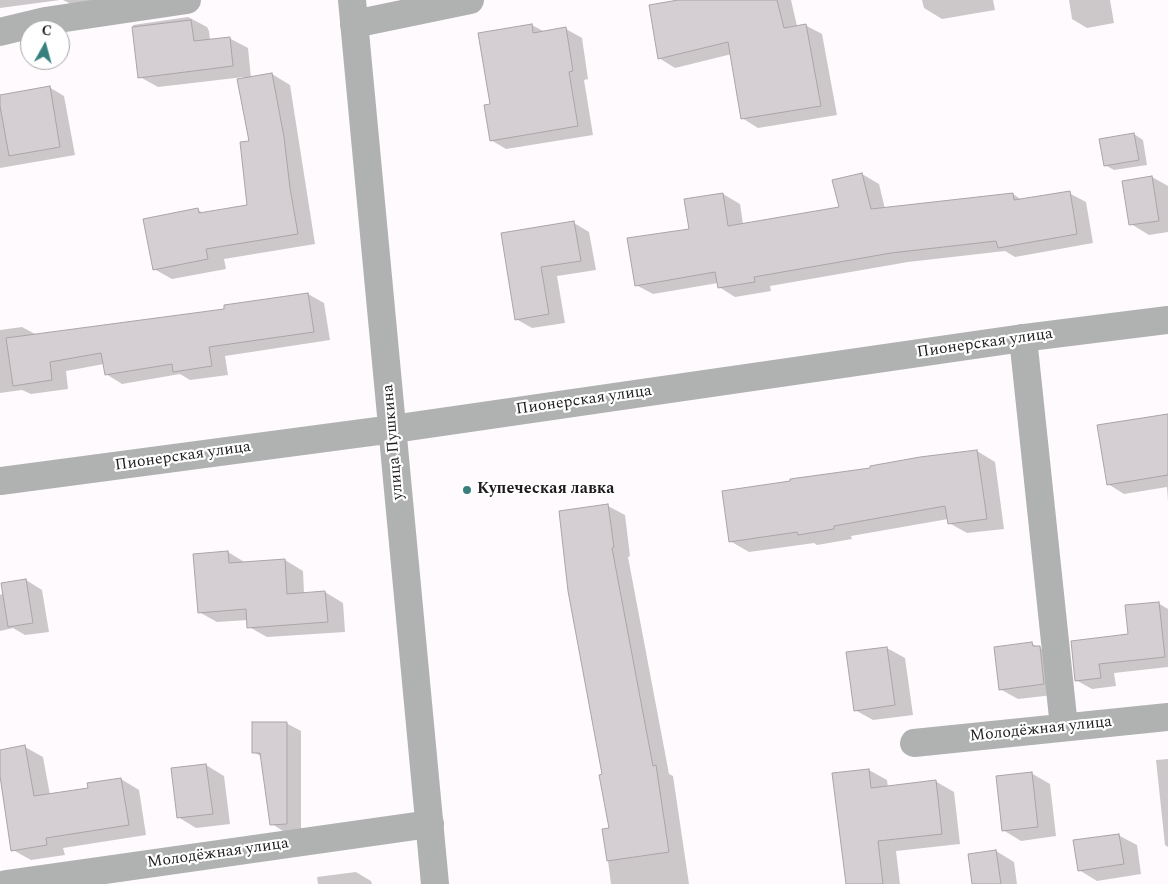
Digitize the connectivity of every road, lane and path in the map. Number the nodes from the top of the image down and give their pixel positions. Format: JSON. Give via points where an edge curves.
{"nodes":[{"id":1,"x":187,"y":0,"type":"edge"},
{"id":2,"x":470,"y":0,"type":"edge"},
{"id":3,"x":353,"y":12,"type":"edge"},
{"id":4,"x":0,"y":32,"type":"edge"},
{"id":5,"x":1168,"y":320,"type":"edge"},
{"id":6,"x":1023,"y":338,"type":"junction"},
{"id":7,"x":393,"y":429,"type":"junction"},
{"id":8,"x":0,"y":481,"type":"edge"},
{"id":9,"x":1168,"y":716,"type":"edge"},
{"id":10,"x":1064,"y":727,"type":"junction"},
{"id":11,"x":914,"y":743,"type":"dead end"},
{"id":12,"x":430,"y":824,"type":"junction"},
{"id":13,"x":6,"y":884,"type":"edge"},
{"id":14,"x":435,"y":884,"type":"edge"}],
"edges":[{"from":1,"to":4,"type":"street","via":[[45,21]]},
{"from":2,"to":3,"type":"street"},
{"from":3,"to":7,"type":"street","name":"улица Пушкина"},
{"from":5,"to":6,"type":"street","name":"Пионерская улица"},
{"from":6,"to":7,"type":"street","name":"Пионерская улица"},
{"from":6,"to":10,"type":"street"},
{"from":7,"to":8,"type":"street","name":"Пионерская улица"},
{"from":7,"to":12,"type":"street","name":"улица Пушкина"},
{"from":9,"to":10,"type":"street","name":"Молодёжная улица"},
{"from":10,"to":11,"type":"street","name":"Молодёжная улица"},
{"from":12,"to":13,"type":"street","name":"Молодёжная улица"},
{"from":12,"to":14,"type":"street","name":"улица Пушкина"}]}
